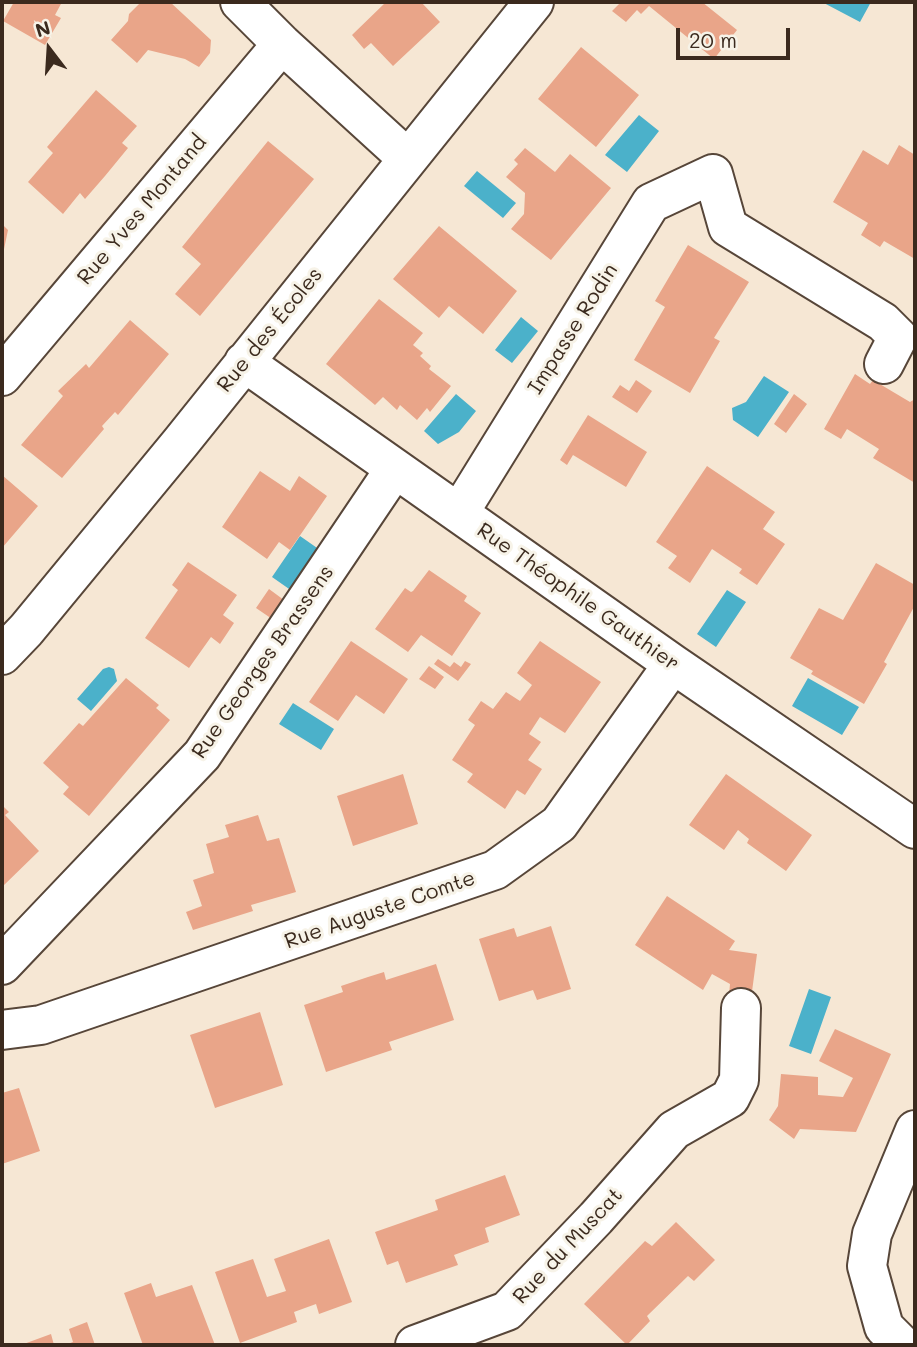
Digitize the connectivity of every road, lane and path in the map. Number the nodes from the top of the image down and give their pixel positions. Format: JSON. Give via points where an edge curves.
{"nodes":[{"id":1,"x":240,"y":2,"type":"edge"},
{"id":2,"x":534,"y":2,"type":"edge"},
{"id":3,"x":282,"y":44,"type":"junction"},
{"id":4,"x":408,"y":159,"type":"junction"},
{"id":5,"x":244,"y":362,"type":"junction"},
{"id":6,"x":884,"y":364,"type":"dead end"},
{"id":7,"x":2,"y":376,"type":"edge"},
{"id":8,"x":394,"y":470,"type":"junction"},
{"id":9,"x":459,"y":513,"type":"junction"},
{"id":10,"x":2,"y":655,"type":"edge"},
{"id":11,"x":673,"y":664,"type":"junction"},
{"id":12,"x":915,"y":829,"type":"edge"},
{"id":13,"x":2,"y":965,"type":"edge"},
{"id":14,"x":741,"y":1008,"type":"dead end"},
{"id":15,"x":2,"y":1030,"type":"edge"},
{"id":16,"x":915,"y":1130,"type":"edge"},
{"id":17,"x":415,"y":1345,"type":"edge"},
{"id":18,"x":902,"y":1345,"type":"edge"}],
"edges":[{"from":1,"to":3,"type":"street"},
{"from":2,"to":4,"type":"street","name":"Rue des Écoles"},
{"from":3,"to":4,"type":"street"},
{"from":3,"to":7,"type":"street","name":"Rue Yves Montand"},
{"from":4,"to":5,"type":"street","name":"Rue des Écoles"},
{"from":5,"to":8,"type":"street","name":"Rue Théophile Gauthier"},
{"from":5,"to":10,"type":"street","name":"Rue des Écoles"},
{"from":6,"to":9,"type":"street","name":"Impasse Rodin","via":[[898,337],[883,322],[728,227],[713,174],[651,202]]},
{"from":8,"to":9,"type":"street","name":"Rue Théophile Gauthier"},
{"from":8,"to":13,"type":"street","name":"Rue Georges Brassens","via":[[202,755]]},
{"from":9,"to":11,"type":"street","name":"Rue Théophile Gauthier"},
{"from":11,"to":12,"type":"street","name":"Rue Théophile Gauthier"},
{"from":11,"to":15,"type":"street","name":"Rue Auguste Comte","via":[[559,824],[495,870],[41,1025]]},
{"from":14,"to":17,"type":"street","name":"Rue du Muscat","via":[[739,1080],[730,1098],[674,1129],[507,1311]]},
{"from":16,"to":18,"type":"street","via":[[872,1234],[867,1266],[884,1328]]}]}
